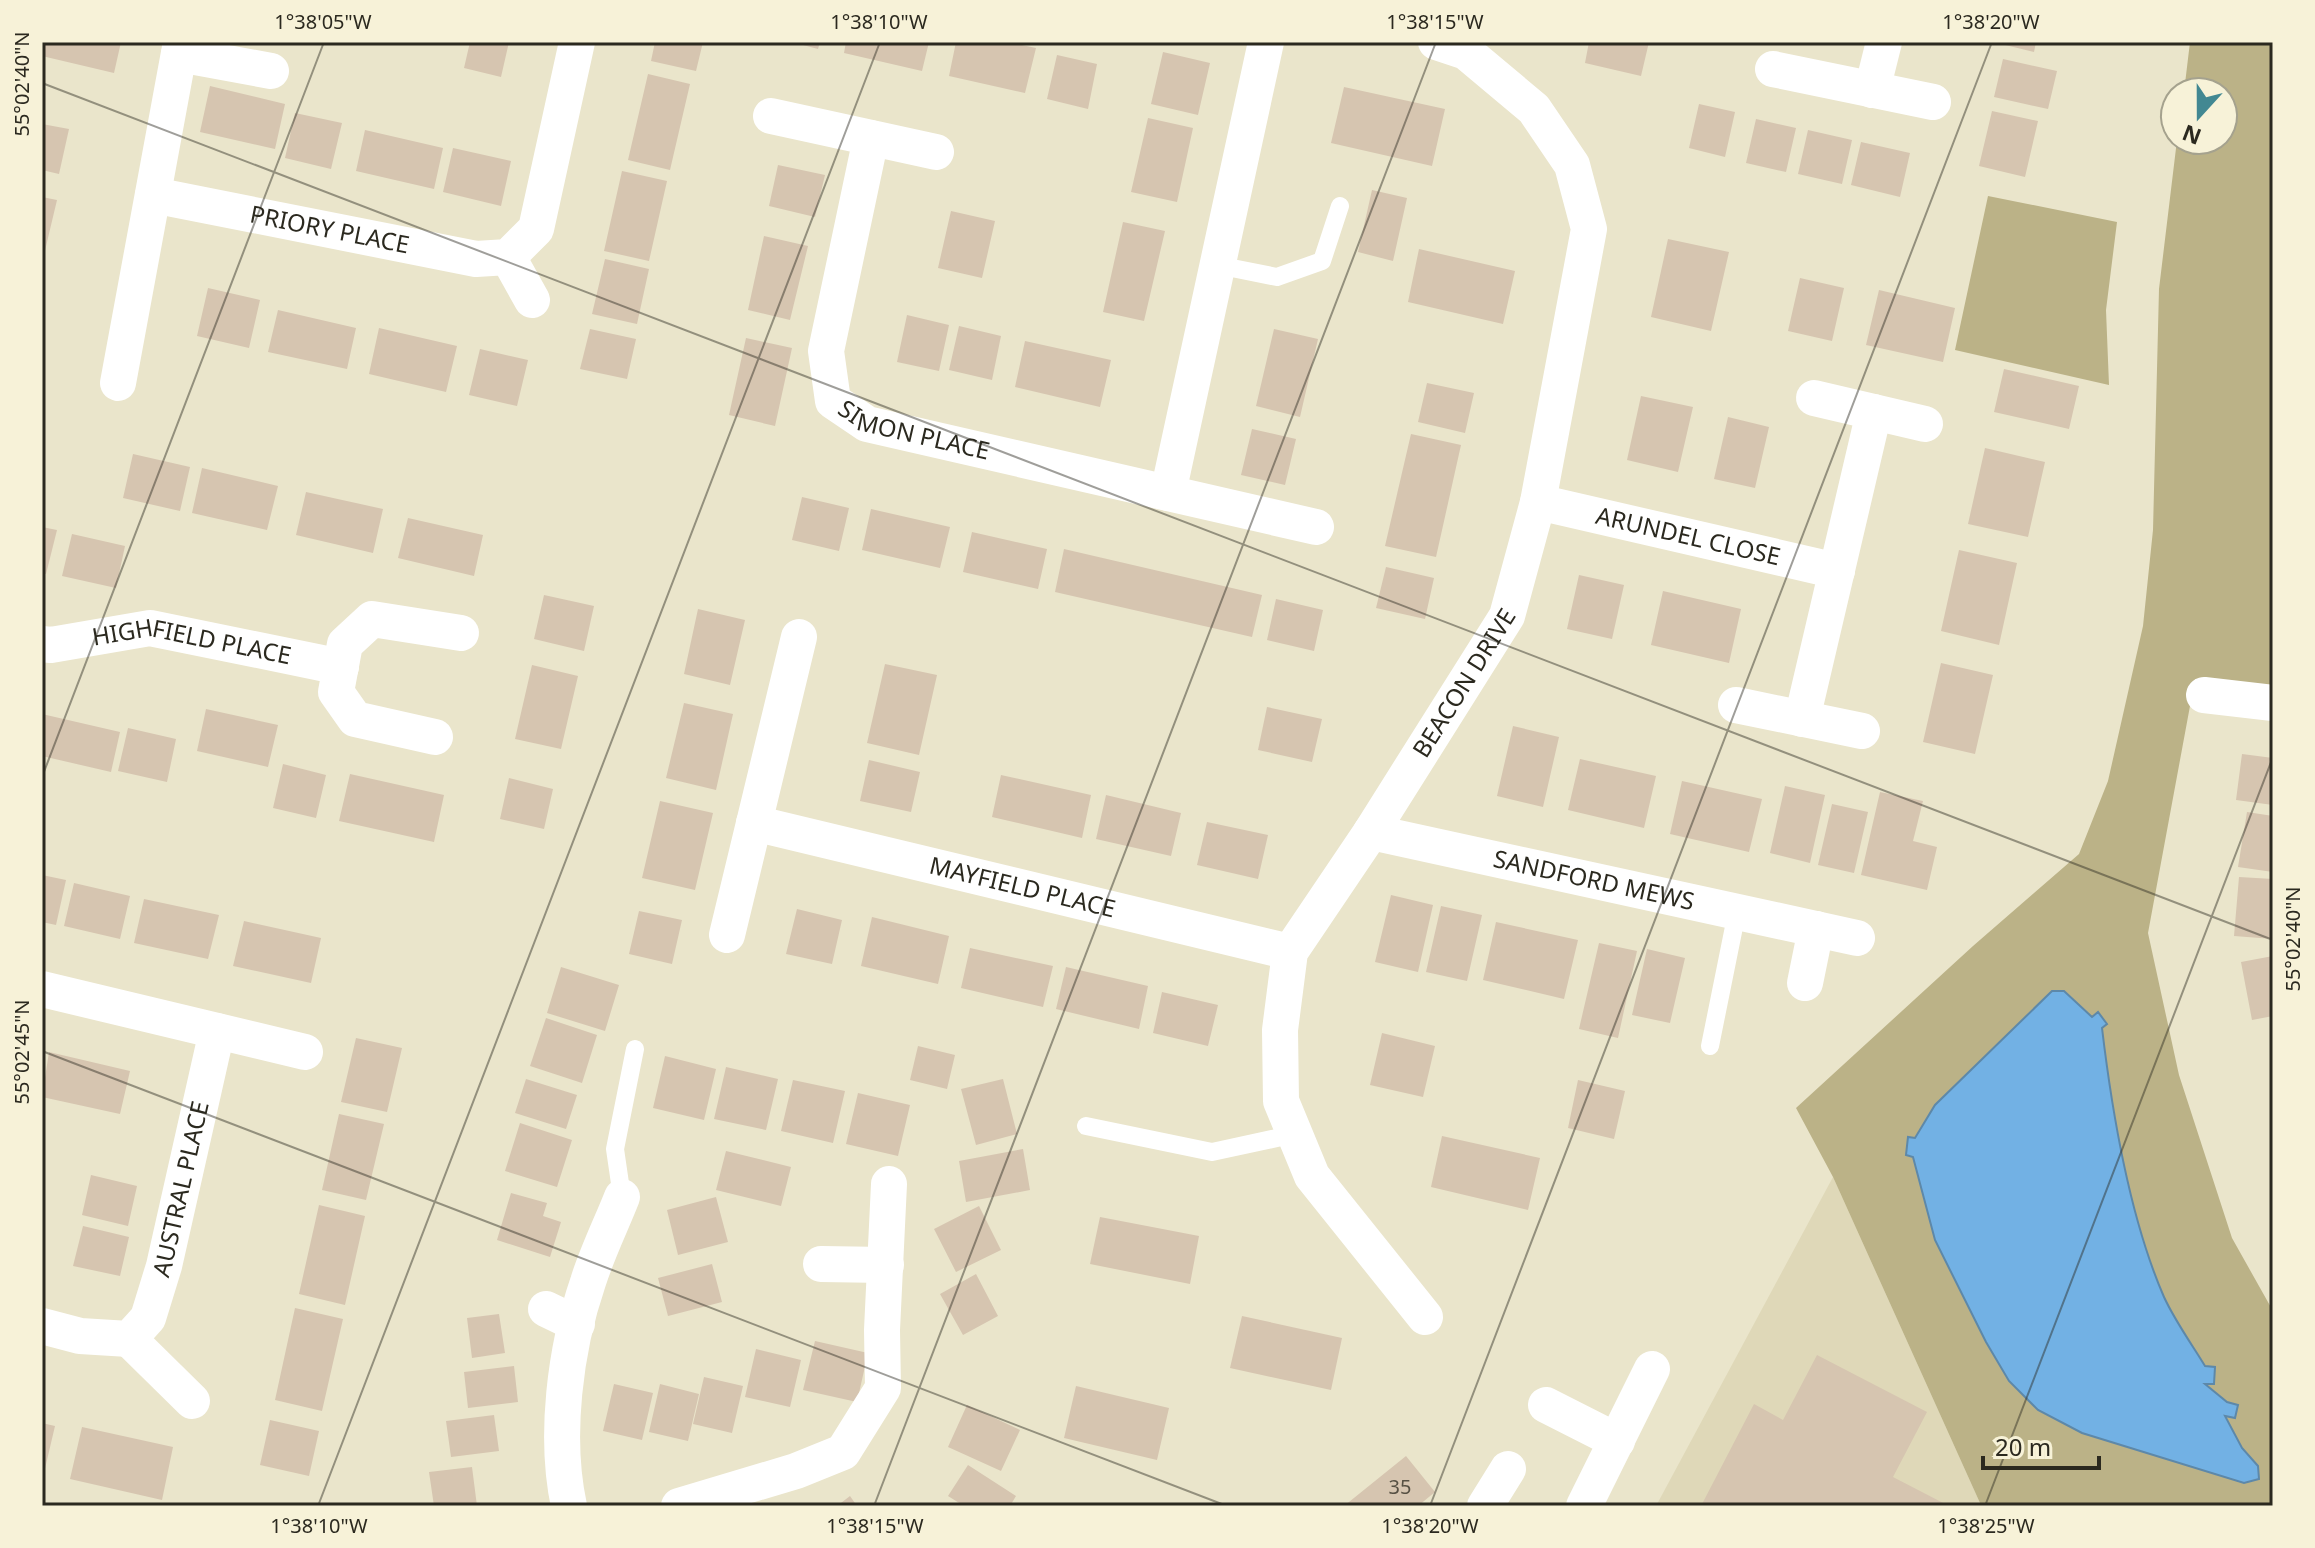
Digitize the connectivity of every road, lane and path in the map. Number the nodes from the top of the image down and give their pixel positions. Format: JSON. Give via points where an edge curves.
{"nodes":[{"id":1,"x":577,"y":42,"type":"edge"},
{"id":2,"x":1266,"y":42,"type":"edge"},
{"id":3,"x":1884,"y":42,"type":"edge"},
{"id":4,"x":1458,"y":45,"type":"edge"},
{"id":5,"x":180,"y":48,"type":"edge"},
{"id":6,"x":1773,"y":69,"type":"dead end"},
{"id":7,"x":271,"y":71,"type":"dead end"},
{"id":8,"x":1872,"y":90,"type":"junction"},
{"id":9,"x":1933,"y":102,"type":"dead end"},
{"id":10,"x":771,"y":116,"type":"dead end"},
{"id":11,"x":871,"y":138,"type":"junction"},
{"id":12,"x":936,"y":152,"type":"dead end"},
{"id":13,"x":153,"y":195,"type":"junction"},
{"id":14,"x":1340,"y":206,"type":"dead end"},
{"id":15,"x":508,"y":257,"type":"junction"},
{"id":16,"x":1217,"y":265,"type":"junction"},
{"id":17,"x":532,"y":300,"type":"dead end"},
{"id":18,"x":118,"y":383,"type":"dead end"},
{"id":19,"x":1814,"y":398,"type":"dead end"},
{"id":20,"x":1874,"y":412,"type":"junction"},
{"id":21,"x":1925,"y":424,"type":"dead end"},
{"id":22,"x":1168,"y":493,"type":"junction"},
{"id":23,"x":1538,"y":502,"type":"junction"},
{"id":24,"x":1316,"y":527,"type":"dead end"},
{"id":25,"x":1837,"y":571,"type":"junction"},
{"id":26,"x":461,"y":633,"type":"dead end"},
{"id":27,"x":799,"y":637,"type":"dead end"},
{"id":28,"x":42,"y":644,"type":"edge"},
{"id":29,"x":341,"y":667,"type":"junction"},
{"id":30,"x":2204,"y":695,"type":"dead end"},
{"id":31,"x":2273,"y":703,"type":"edge"},
{"id":32,"x":1736,"y":705,"type":"dead end"},
{"id":33,"x":1802,"y":719,"type":"junction"},
{"id":34,"x":1862,"y":731,"type":"dead end"},
{"id":35,"x":435,"y":737,"type":"dead end"},
{"id":36,"x":754,"y":823,"type":"junction"},
{"id":37,"x":1371,"y":832,"type":"junction"},
{"id":38,"x":1737,"y":912,"type":"junction"},
{"id":39,"x":1816,"y":929,"type":"junction"},
{"id":40,"x":727,"y":935,"type":"dead end"},
{"id":41,"x":1857,"y":938,"type":"dead end"},
{"id":42,"x":1290,"y":952,"type":"junction"},
{"id":43,"x":1805,"y":983,"type":"dead end"},
{"id":44,"x":42,"y":989,"type":"edge"},
{"id":45,"x":217,"y":1031,"type":"junction"},
{"id":46,"x":1710,"y":1046,"type":"dead end"},
{"id":47,"x":635,"y":1049,"type":"dead end"},
{"id":48,"x":305,"y":1052,"type":"dead end"},
{"id":49,"x":1086,"y":1126,"type":"dead end"},
{"id":50,"x":1295,"y":1134,"type":"junction"},
{"id":51,"x":889,"y":1184,"type":"dead end"},
{"id":52,"x":622,"y":1197,"type":"joint"},
{"id":53,"x":821,"y":1264,"type":"dead end"},
{"id":54,"x":886,"y":1265,"type":"junction"},
{"id":55,"x":1425,"y":1317,"type":"dead end"},
{"id":56,"x":42,"y":1326,"type":"edge"},
{"id":57,"x":129,"y":1339,"type":"junction"},
{"id":58,"x":1652,"y":1369,"type":"dead end"},
{"id":59,"x":192,"y":1401,"type":"dead end"},
{"id":60,"x":1546,"y":1405,"type":"dead end"},
{"id":61,"x":1617,"y":1441,"type":"junction"},
{"id":62,"x":1508,"y":1469,"type":"dead end"},
{"id":63,"x":1489,"y":1505,"type":"edge"},
{"id":64,"x":569,"y":1506,"type":"edge"},
{"id":65,"x":679,"y":1506,"type":"edge"},
{"id":66,"x":1584,"y":1506,"type":"edge"}],
"edges":[{"from":1,"to":15,"type":"street","via":[[536,229]]},
{"from":2,"to":16,"type":"street"},
{"from":3,"to":8,"type":"street"},
{"from":4,"to":23,"type":"street","name":"BEACON DRIVE","via":[[1534,109],[1572,165],[1589,229]]},
{"from":5,"to":7,"type":"street"},
{"from":5,"to":13,"type":"street"},
{"from":6,"to":8,"type":"street"},
{"from":8,"to":9,"type":"street"},
{"from":10,"to":11,"type":"street"},
{"from":11,"to":12,"type":"street"},
{"from":11,"to":22,"type":"street","name":"SIMON PLACE","via":[[826,351],[833,401],[867,424]]},
{"from":13,"to":15,"type":"street","name":"PRIORY PLACE","via":[[476,259]]},
{"from":13,"to":18,"type":"street"},
{"from":14,"to":16,"type":"lane","via":[[1322,261],[1277,277]]},
{"from":15,"to":17,"type":"street"},
{"from":16,"to":22,"type":"street"},
{"from":19,"to":20,"type":"street"},
{"from":20,"to":21,"type":"street"},
{"from":20,"to":25,"type":"street"},
{"from":22,"to":24,"type":"street","name":"SIMON PLACE"},
{"from":23,"to":25,"type":"street","name":"ARUNDEL CLOSE"},
{"from":23,"to":37,"type":"street","name":"BEACON DRIVE","via":[[1507,616]]},
{"from":25,"to":33,"type":"street"},
{"from":26,"to":29,"type":"street","via":[[372,619],[345,644]]},
{"from":27,"to":36,"type":"street"},
{"from":28,"to":29,"type":"street","name":"HIGHFIELD PLACE","via":[[150,628]]},
{"from":29,"to":35,"type":"street","via":[[336,692],[355,719]]},
{"from":30,"to":31,"type":"street"},
{"from":32,"to":33,"type":"street"},
{"from":33,"to":34,"type":"street"},
{"from":36,"to":40,"type":"street"},
{"from":36,"to":42,"type":"street","name":"MAYFIELD PLACE"},
{"from":37,"to":38,"type":"street","name":"SANDFORD MEWS"},
{"from":37,"to":42,"type":"street","name":"BEACON DRIVE"},
{"from":38,"to":39,"type":"street","name":"SANDFORD MEWS"},
{"from":38,"to":46,"type":"lane"},
{"from":39,"to":41,"type":"street","name":"SANDFORD MEWS"},
{"from":39,"to":43,"type":"street"},
{"from":42,"to":50,"type":"street","name":"BEACON DRIVE","via":[[1280,1030],[1281,1101]]},
{"from":44,"to":45,"type":"street"},
{"from":45,"to":48,"type":"street"},
{"from":45,"to":57,"type":"street","name":"AUSTRAL PLACE","via":[[164,1266],[148,1318]]},
{"from":47,"to":52,"type":"lane","via":[[615,1149]]},
{"from":49,"to":50,"type":"lane","via":[[1212,1152]]},
{"from":50,"to":55,"type":"street","name":"BEACON DRIVE","via":[[1312,1176]]},
{"from":51,"to":54,"type":"street"},
{"from":52,"to":64,"type":"street","via":[[587,1284],[562,1317],[567,1370],[562,1472]]},
{"from":53,"to":54,"type":"street"},
{"from":54,"to":65,"type":"street","via":[[883,1388],[843,1452]]},
{"from":56,"to":57,"type":"street","via":[[80,1336]]},
{"from":57,"to":59,"type":"street"},
{"from":58,"to":61,"type":"street"},
{"from":60,"to":61,"type":"street"},
{"from":61,"to":66,"type":"street"},
{"from":62,"to":63,"type":"street"}]}
